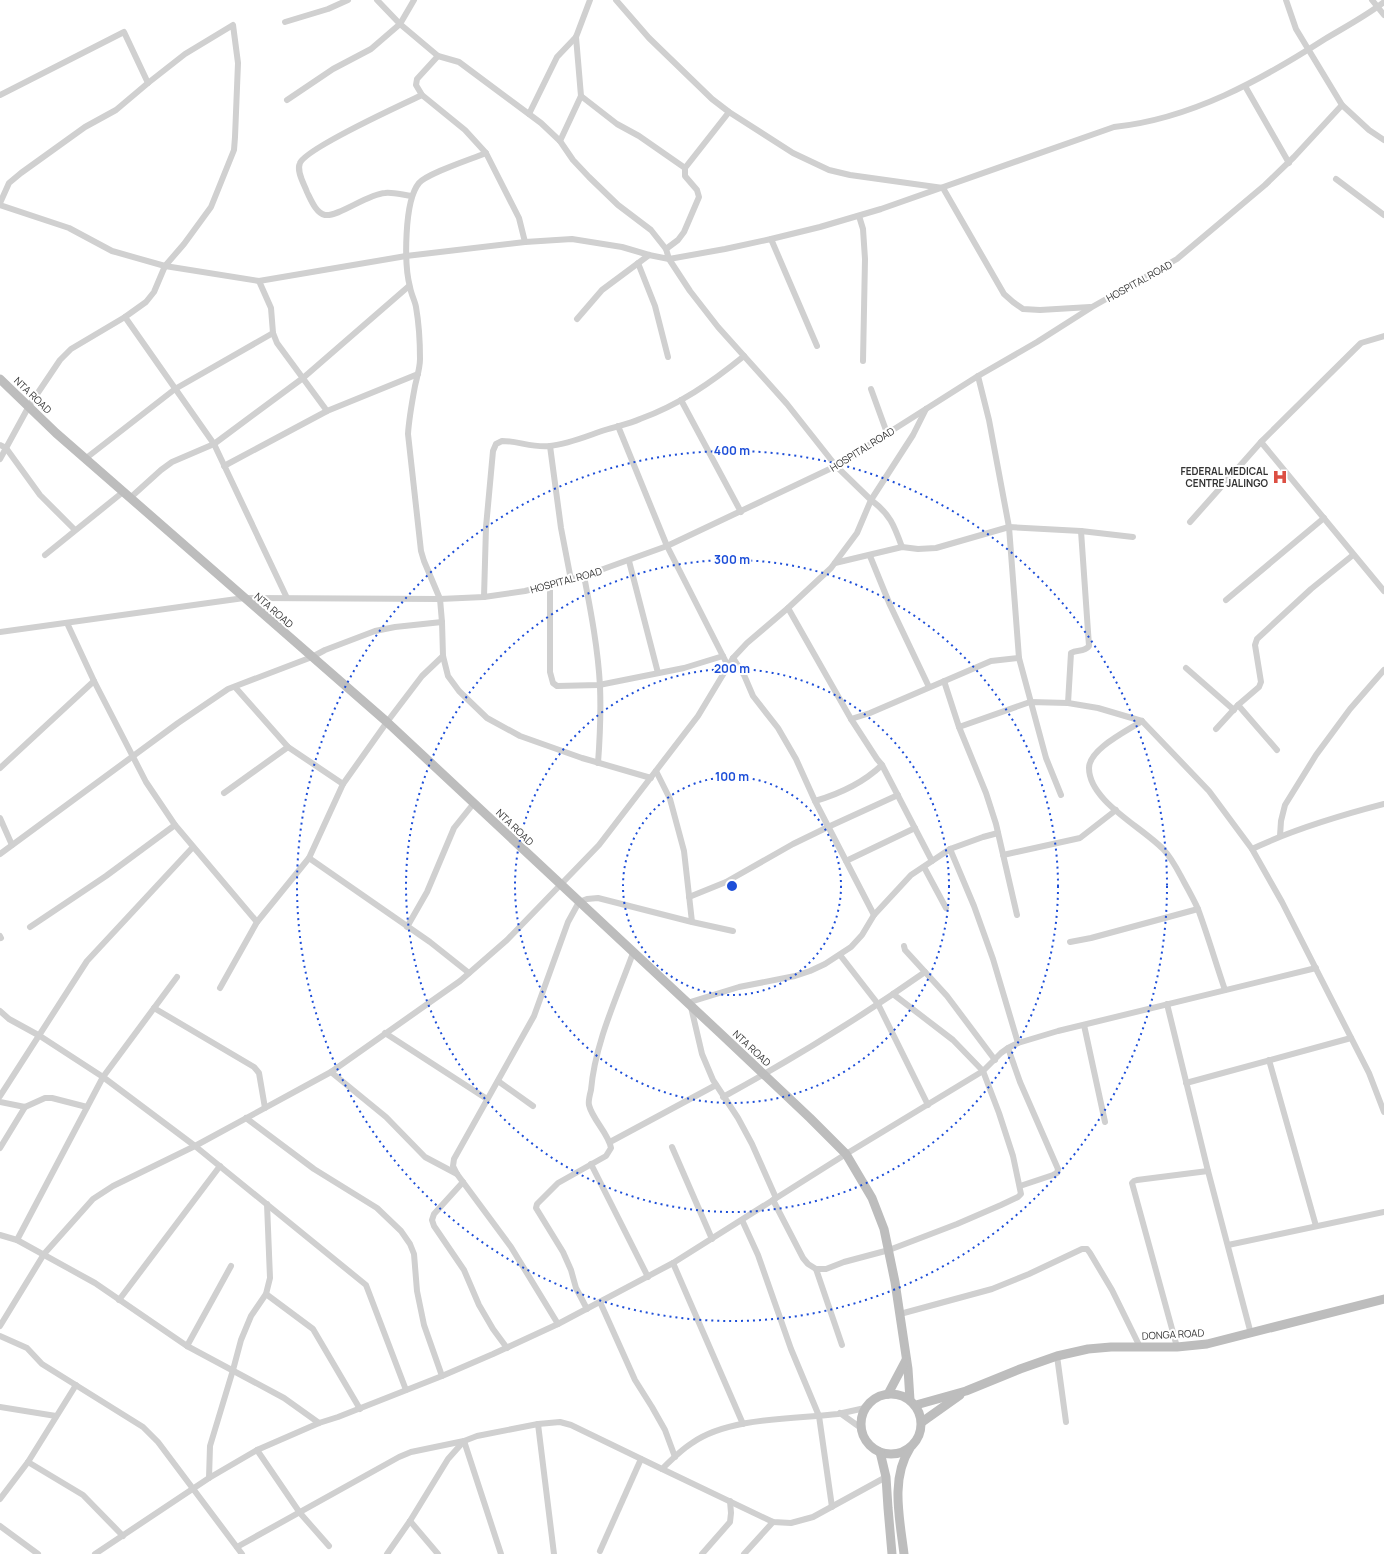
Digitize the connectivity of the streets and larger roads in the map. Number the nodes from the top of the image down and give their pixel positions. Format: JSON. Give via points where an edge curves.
{"nodes":[{"id":1,"x":348,"y":0,"type":"edge"},
{"id":2,"x":377,"y":0,"type":"edge"},
{"id":3,"x":414,"y":0,"type":"edge"},
{"id":4,"x":590,"y":0,"type":"edge"},
{"id":5,"x":616,"y":0,"type":"edge"},
{"id":6,"x":1286,"y":0,"type":"edge"},
{"id":7,"x":1372,"y":0,"type":"edge"},
{"id":8,"x":1384,"y":2,"type":"edge"},
{"id":9,"x":1377,"y":7,"type":"junction"},
{"id":10,"x":1384,"y":14,"type":"edge"},
{"id":11,"x":285,"y":22,"type":"dead end"},
{"id":12,"x":400,"y":24,"type":"junction"},
{"id":13,"x":576,"y":37,"type":"junction"},
{"id":14,"x":1309,"y":50,"type":"junction"},
{"id":15,"x":438,"y":56,"type":"junction"},
{"id":16,"x":148,"y":83,"type":"junction"},
{"id":17,"x":1245,"y":86,"type":"junction"},
{"id":18,"x":0,"y":95,"type":"edge"},
{"id":19,"x":422,"y":95,"type":"junction"},
{"id":20,"x":581,"y":96,"type":"junction"},
{"id":21,"x":287,"y":100,"type":"dead end"},
{"id":22,"x":1342,"y":105,"type":"junction"},
{"id":23,"x":729,"y":112,"type":"junction"},
{"id":24,"x":529,"y":114,"type":"junction"},
{"id":25,"x":1384,"y":140,"type":"edge"},
{"id":26,"x":560,"y":142,"type":"junction"},
{"id":27,"x":486,"y":153,"type":"junction"},
{"id":28,"x":1289,"y":163,"type":"junction"},
{"id":29,"x":685,"y":168,"type":"junction"},
{"id":30,"x":1336,"y":179,"type":"dead end"},
{"id":31,"x":943,"y":188,"type":"junction"},
{"id":32,"x":412,"y":196,"type":"junction"},
{"id":33,"x":0,"y":204,"type":"edge"},
{"id":34,"x":859,"y":216,"type":"junction"},
{"id":35,"x":1384,"y":216,"type":"edge"},
{"id":36,"x":771,"y":239,"type":"junction"},
{"id":37,"x":525,"y":242,"type":"junction"},
{"id":38,"x":666,"y":249,"type":"junction"},
{"id":39,"x":648,"y":255,"type":"junction"},
{"id":40,"x":406,"y":256,"type":"junction"},
{"id":41,"x":669,"y":259,"type":"junction"},
{"id":42,"x":638,"y":263,"type":"junction"},
{"id":43,"x":165,"y":266,"type":"junction"},
{"id":44,"x":259,"y":281,"type":"junction"},
{"id":45,"x":409,"y":286,"type":"junction"},
{"id":46,"x":1092,"y":307,"type":"junction"},
{"id":47,"x":126,"y":317,"type":"junction"},
{"id":48,"x":577,"y":319,"type":"dead end"},
{"id":49,"x":273,"y":333,"type":"junction"},
{"id":50,"x":1384,"y":336,"type":"edge"},
{"id":51,"x":817,"y":346,"type":"dead end"},
{"id":52,"x":744,"y":356,"type":"junction"},
{"id":53,"x":668,"y":357,"type":"dead end"},
{"id":54,"x":863,"y":361,"type":"dead end"},
{"id":55,"x":418,"y":374,"type":"junction"},
{"id":56,"x":978,"y":376,"type":"junction"},
{"id":57,"x":303,"y":378,"type":"junction"},
{"id":58,"x":0,"y":379,"type":"edge"},
{"id":59,"x":175,"y":389,"type":"junction"},
{"id":60,"x":871,"y":389,"type":"dead end"},
{"id":61,"x":681,"y":400,"type":"junction"},
{"id":62,"x":29,"y":406,"type":"junction"},
{"id":63,"x":926,"y":408,"type":"junction"},
{"id":64,"x":327,"y":411,"type":"junction"},
{"id":65,"x":618,"y":426,"type":"junction"},
{"id":66,"x":887,"y":433,"type":"junction"},
{"id":67,"x":1261,"y":442,"type":"junction"},
{"id":68,"x":214,"y":444,"type":"junction"},
{"id":69,"x":3,"y":446,"type":"edge"},
{"id":70,"x":550,"y":446,"type":"junction"},
{"id":71,"x":0,"y":459,"type":"edge"},
{"id":72,"x":85,"y":459,"type":"junction"},
{"id":73,"x":224,"y":466,"type":"junction"},
{"id":74,"x":836,"y":466,"type":"junction"},
{"id":75,"x":126,"y":495,"type":"junction"},
{"id":76,"x":871,"y":500,"type":"junction"},
{"id":77,"x":741,"y":512,"type":"junction"},
{"id":78,"x":1324,"y":518,"type":"junction"},
{"id":79,"x":1190,"y":522,"type":"dead end"},
{"id":80,"x":1009,"y":527,"type":"junction"},
{"id":81,"x":76,"y":530,"type":"junction"},
{"id":82,"x":1081,"y":531,"type":"junction"},
{"id":83,"x":1133,"y":537,"type":"dead end"},
{"id":84,"x":667,"y":546,"type":"junction"},
{"id":85,"x":902,"y":547,"type":"junction"},
{"id":86,"x":45,"y":554,"type":"dead end"},
{"id":87,"x":1353,"y":555,"type":"junction"},
{"id":88,"x":870,"y":556,"type":"junction"},
{"id":89,"x":629,"y":561,"type":"junction"},
{"id":90,"x":835,"y":563,"type":"junction"},
{"id":91,"x":584,"y":576,"type":"junction"},
{"id":92,"x":571,"y":580,"type":"junction"},
{"id":93,"x":550,"y":585,"type":"junction"},
{"id":94,"x":1384,"y":590,"type":"edge"},
{"id":95,"x":484,"y":597,"type":"junction"},
{"id":96,"x":244,"y":598,"type":"junction"},
{"id":97,"x":287,"y":598,"type":"junction"},
{"id":98,"x":440,"y":599,"type":"junction"},
{"id":99,"x":1226,"y":600,"type":"dead end"},
{"id":100,"x":788,"y":608,"type":"junction"},
{"id":101,"x":442,"y":622,"type":"junction"},
{"id":102,"x":67,"y":623,"type":"junction"},
{"id":103,"x":0,"y":632,"type":"edge"},
{"id":104,"x":443,"y":656,"type":"junction"},
{"id":105,"x":723,"y":656,"type":"junction"},
{"id":106,"x":312,"y":657,"type":"junction"},
{"id":107,"x":733,"y":658,"type":"junction"},
{"id":108,"x":1019,"y":658,"type":"junction"},
{"id":109,"x":728,"y":666,"type":"junction"},
{"id":110,"x":1186,"y":668,"type":"dead end"},
{"id":111,"x":1384,"y":670,"type":"edge"},
{"id":112,"x":658,"y":673,"type":"junction"},
{"id":113,"x":94,"y":681,"type":"junction"},
{"id":114,"x":944,"y":681,"type":"junction"},
{"id":115,"x":600,"y":685,"type":"junction"},
{"id":116,"x":235,"y":687,"type":"junction"},
{"id":117,"x":929,"y":687,"type":"junction"},
{"id":118,"x":1030,"y":702,"type":"junction"},
{"id":119,"x":1068,"y":703,"type":"junction"},
{"id":120,"x":1236,"y":707,"type":"junction"},
{"id":121,"x":851,"y":719,"type":"junction"},
{"id":122,"x":1142,"y":721,"type":"junction"},
{"id":123,"x":387,"y":722,"type":"junction"},
{"id":124,"x":959,"y":726,"type":"junction"},
{"id":125,"x":1216,"y":729,"type":"dead end"},
{"id":126,"x":288,"y":747,"type":"junction"},
{"id":127,"x":1277,"y":750,"type":"dead end"},
{"id":128,"x":132,"y":756,"type":"junction"},
{"id":129,"x":598,"y":763,"type":"junction"},
{"id":130,"x":882,"y":765,"type":"junction"},
{"id":131,"x":0,"y":768,"type":"edge"},
{"id":132,"x":656,"y":771,"type":"junction"},
{"id":133,"x":651,"y":778,"type":"junction"},
{"id":134,"x":343,"y":784,"type":"junction"},
{"id":135,"x":224,"y":793,"type":"dead end"},
{"id":136,"x":898,"y":795,"type":"junction"},
{"id":137,"x":1060,"y":796,"type":"dead end"},
{"id":138,"x":815,"y":801,"type":"junction"},
{"id":139,"x":474,"y":803,"type":"junction"},
{"id":140,"x":1384,"y":804,"type":"edge"},
{"id":141,"x":1116,"y":810,"type":"junction"},
{"id":142,"x":0,"y":818,"type":"edge"},
{"id":143,"x":175,"y":825,"type":"junction"},
{"id":144,"x":828,"y":827,"type":"junction"},
{"id":145,"x":915,"y":828,"type":"junction"},
{"id":146,"x":998,"y":833,"type":"junction"},
{"id":147,"x":1280,"y":836,"type":"junction"},
{"id":148,"x":12,"y":845,"type":"junction"},
{"id":149,"x":193,"y":847,"type":"junction"},
{"id":150,"x":1252,"y":849,"type":"junction"},
{"id":151,"x":950,"y":850,"type":"junction"},
{"id":152,"x":0,"y":854,"type":"edge"},
{"id":153,"x":1003,"y":855,"type":"junction"},
{"id":154,"x":309,"y":858,"type":"junction"},
{"id":155,"x":846,"y":861,"type":"junction"},
{"id":156,"x":932,"y":861,"type":"junction"},
{"id":157,"x":924,"y":866,"type":"junction"},
{"id":158,"x":560,"y":885,"type":"junction"},
{"id":159,"x":689,"y":897,"type":"junction"},
{"id":160,"x":579,"y":902,"type":"junction"},
{"id":161,"x":946,"y":908,"type":"dead end"},
{"id":162,"x":1198,"y":909,"type":"junction"},
{"id":163,"x":1017,"y":914,"type":"dead end"},
{"id":164,"x":874,"y":915,"type":"junction"},
{"id":165,"x":257,"y":922,"type":"junction"},
{"id":166,"x":692,"y":922,"type":"junction"},
{"id":167,"x":30,"y":927,"type":"dead end"},
{"id":168,"x":407,"y":927,"type":"junction"},
{"id":169,"x":733,"y":931,"type":"dead end"},
{"id":170,"x":1070,"y":942,"type":"dead end"},
{"id":171,"x":904,"y":946,"type":"dead end"},
{"id":172,"x":633,"y":953,"type":"junction"},
{"id":173,"x":840,"y":955,"type":"junction"},
{"id":174,"x":1316,"y":968,"type":"junction"},
{"id":175,"x":925,"y":972,"type":"junction"},
{"id":176,"x":469,"y":973,"type":"junction"},
{"id":177,"x":177,"y":976,"type":"dead end"},
{"id":178,"x":220,"y":988,"type":"dead end"},
{"id":179,"x":1225,"y":990,"type":"junction"},
{"id":180,"x":893,"y":994,"type":"junction"},
{"id":181,"x":878,"y":1004,"type":"junction"},
{"id":182,"x":1167,"y":1004,"type":"junction"},
{"id":183,"x":689,"y":1005,"type":"junction"},
{"id":184,"x":154,"y":1008,"type":"junction"},
{"id":185,"x":0,"y":1011,"type":"edge"},
{"id":186,"x":1084,"y":1025,"type":"junction"},
{"id":187,"x":385,"y":1033,"type":"junction"},
{"id":188,"x":40,"y":1036,"type":"junction"},
{"id":189,"x":1351,"y":1038,"type":"junction"},
{"id":190,"x":1018,"y":1043,"type":"junction"},
{"id":191,"x":1008,"y":1048,"type":"junction"},
{"id":192,"x":995,"y":1060,"type":"junction"},
{"id":193,"x":1269,"y":1060,"type":"junction"},
{"id":194,"x":984,"y":1071,"type":"junction"},
{"id":195,"x":331,"y":1072,"type":"junction"},
{"id":196,"x":764,"y":1075,"type":"junction"},
{"id":197,"x":102,"y":1077,"type":"junction"},
{"id":198,"x":498,"y":1081,"type":"junction"},
{"id":199,"x":1186,"y":1083,"type":"junction"},
{"id":200,"x":716,"y":1085,"type":"junction"},
{"id":201,"x":0,"y":1096,"type":"edge"},
{"id":202,"x":724,"y":1097,"type":"junction"},
{"id":203,"x":487,"y":1099,"type":"junction"},
{"id":204,"x":0,"y":1102,"type":"edge"},
{"id":205,"x":928,"y":1105,"type":"junction"},
{"id":206,"x":533,"y":1106,"type":"dead end"},
{"id":207,"x":24,"y":1107,"type":"junction"},
{"id":208,"x":87,"y":1107,"type":"junction"},
{"id":209,"x":265,"y":1108,"type":"junction"},
{"id":210,"x":1384,"y":1112,"type":"edge"},
{"id":211,"x":246,"y":1118,"type":"junction"},
{"id":212,"x":1105,"y":1122,"type":"dead end"},
{"id":213,"x":610,"y":1142,"type":"junction"},
{"id":214,"x":195,"y":1146,"type":"junction"},
{"id":215,"x":672,"y":1147,"type":"dead end"},
{"id":216,"x":0,"y":1148,"type":"edge"},
{"id":217,"x":846,"y":1154,"type":"junction"},
{"id":218,"x":591,"y":1164,"type":"junction"},
{"id":219,"x":220,"y":1166,"type":"junction"},
{"id":220,"x":1208,"y":1171,"type":"junction"},
{"id":221,"x":456,"y":1174,"type":"junction"},
{"id":222,"x":463,"y":1182,"type":"junction"},
{"id":223,"x":1020,"y":1186,"type":"junction"},
{"id":224,"x":775,"y":1199,"type":"junction"},
{"id":225,"x":267,"y":1204,"type":"junction"},
{"id":226,"x":1384,"y":1212,"type":"edge"},
{"id":227,"x":742,"y":1220,"type":"junction"},
{"id":228,"x":1316,"y":1226,"type":"junction"},
{"id":229,"x":0,"y":1235,"type":"edge"},
{"id":230,"x":712,"y":1238,"type":"junction"},
{"id":231,"x":17,"y":1240,"type":"junction"},
{"id":232,"x":1228,"y":1245,"type":"junction"},
{"id":233,"x":889,"y":1250,"type":"junction"},
{"id":234,"x":44,"y":1254,"type":"junction"},
{"id":235,"x":673,"y":1263,"type":"junction"},
{"id":236,"x":231,"y":1266,"type":"dead end"},
{"id":237,"x":816,"y":1269,"type":"junction"},
{"id":238,"x":648,"y":1276,"type":"junction"},
{"id":239,"x":266,"y":1294,"type":"junction"},
{"id":240,"x":1384,"y":1299,"type":"edge"},
{"id":241,"x":119,"y":1300,"type":"junction"},
{"id":242,"x":600,"y":1302,"type":"junction"},
{"id":243,"x":587,"y":1309,"type":"junction"},
{"id":244,"x":900,"y":1314,"type":"junction"},
{"id":245,"x":558,"y":1324,"type":"junction"},
{"id":246,"x":0,"y":1326,"type":"edge"},
{"id":247,"x":1251,"y":1334,"type":"junction"},
{"id":248,"x":0,"y":1336,"type":"edge"},
{"id":249,"x":842,"y":1345,"type":"dead end"},
{"id":250,"x":187,"y":1346,"type":"junction"},
{"id":251,"x":1140,"y":1347,"type":"junction"},
{"id":252,"x":1177,"y":1347,"type":"junction"},
{"id":253,"x":507,"y":1348,"type":"junction"},
{"id":254,"x":1057,"y":1356,"type":"junction"},
{"id":255,"x":906,"y":1360,"type":"junction"},
{"id":256,"x":233,"y":1370,"type":"junction"},
{"id":257,"x":442,"y":1376,"type":"junction"},
{"id":258,"x":76,"y":1385,"type":"junction"},
{"id":259,"x":406,"y":1390,"type":"junction"},
{"id":260,"x":966,"y":1391,"type":"junction"},
{"id":261,"x":888,"y":1394,"type":"junction"},
{"id":262,"x":913,"y":1403,"type":"junction"},
{"id":263,"x":0,"y":1406,"type":"edge"},
{"id":264,"x":865,"y":1408,"type":"junction"},
{"id":265,"x":360,"y":1409,"type":"junction"},
{"id":266,"x":840,"y":1413,"type":"junction"},
{"id":267,"x":56,"y":1416,"type":"junction"},
{"id":268,"x":819,"y":1416,"type":"junction"},
{"id":269,"x":319,"y":1422,"type":"junction"},
{"id":270,"x":922,"y":1422,"type":"junction"},
{"id":271,"x":1066,"y":1422,"type":"dead end"},
{"id":272,"x":538,"y":1424,"type":"junction"},
{"id":273,"x":743,"y":1424,"type":"junction"},
{"id":274,"x":861,"y":1428,"type":"junction"},
{"id":275,"x":464,"y":1441,"type":"junction"},
{"id":276,"x":910,"y":1448,"type":"junction"},
{"id":277,"x":256,"y":1450,"type":"junction"},
{"id":278,"x":880,"y":1452,"type":"junction"},
{"id":279,"x":675,"y":1457,"type":"junction"},
{"id":280,"x":641,"y":1459,"type":"junction"},
{"id":281,"x":28,"y":1462,"type":"junction"},
{"id":282,"x":662,"y":1469,"type":"junction"},
{"id":283,"x":886,"y":1477,"type":"junction"},
{"id":284,"x":208,"y":1478,"type":"junction"},
{"id":285,"x":194,"y":1488,"type":"junction"},
{"id":286,"x":0,"y":1499,"type":"edge"},
{"id":287,"x":730,"y":1502,"type":"junction"},
{"id":288,"x":832,"y":1507,"type":"junction"},
{"id":289,"x":300,"y":1513,"type":"junction"},
{"id":290,"x":410,"y":1521,"type":"junction"},
{"id":291,"x":773,"y":1522,"type":"junction"},
{"id":292,"x":0,"y":1526,"type":"edge"},
{"id":293,"x":123,"y":1536,"type":"junction"},
{"id":294,"x":330,"y":1546,"type":"dead end"},
{"id":295,"x":237,"y":1547,"type":"junction"},
{"id":296,"x":600,"y":1551,"type":"dead end"},
{"id":297,"x":38,"y":1554,"type":"edge"},
{"id":298,"x":95,"y":1554,"type":"edge"},
{"id":299,"x":242,"y":1554,"type":"edge"},
{"id":300,"x":387,"y":1554,"type":"edge"},
{"id":301,"x":438,"y":1554,"type":"edge"},
{"id":302,"x":501,"y":1554,"type":"edge"},
{"id":303,"x":554,"y":1554,"type":"edge"},
{"id":304,"x":702,"y":1554,"type":"edge"},
{"id":305,"x":744,"y":1554,"type":"edge"},
{"id":306,"x":892,"y":1554,"type":"edge"},
{"id":307,"x":904,"y":1554,"type":"edge"}],
"edges":[{"from":1,"to":11,"type":"street"},
{"from":2,"to":12,"type":"street"},
{"from":3,"to":12,"type":"street"},
{"from":4,"to":13,"type":"street"},
{"from":5,"to":23,"type":"street","via":[[648,38]]},
{"from":6,"to":14,"type":"street","via":[[1296,29]]},
{"from":7,"to":9,"type":"street"},
{"from":8,"to":9,"type":"street"},
{"from":9,"to":10,"type":"street"},
{"from":9,"to":14,"type":"street"},
{"from":12,"to":15,"type":"street"},
{"from":12,"to":21,"type":"street","via":[[371,48],[332,69]]},
{"from":13,"to":20,"type":"street"},
{"from":13,"to":24,"type":"street","via":[[557,57]]},
{"from":14,"to":17,"type":"street"},
{"from":14,"to":22,"type":"street"},
{"from":15,"to":19,"type":"street","via":[[417,79],[416,85]]},
{"from":15,"to":24,"type":"street","via":[[459,62]]},
{"from":16,"to":18,"type":"street","via":[[124,32]]},
{"from":16,"to":33,"type":"street","via":[[116,110],[85,127],[21,173],[9,183]]},
{"from":16,"to":43,"type":"street","via":[[185,54],[233,25],[238,63],[234,150],[211,207]]},
{"from":17,"to":28,"type":"street"},
{"from":17,"to":31,"type":"street","via":[[1162,119],[1114,127]]},
{"from":19,"to":27,"type":"street","via":[[465,130]]},
{"from":19,"to":32,"type":"street","via":[[308,154],[300,163],[299,172],[309,196],[317,210],[323,214],[330,215],[366,198],[385,193]]},
{"from":20,"to":26,"type":"street"},
{"from":20,"to":29,"type":"street"},
{"from":22,"to":25,"type":"street"},
{"from":22,"to":28,"type":"street","name":"HOSPITAL ROAD"},
{"from":23,"to":29,"type":"street"},
{"from":23,"to":31,"type":"street","via":[[793,153],[829,170],[863,178]]},
{"from":24,"to":26,"type":"street"},
{"from":26,"to":38,"type":"street","via":[[589,177],[618,205],[651,230]]},
{"from":27,"to":32,"type":"street","via":[[425,178]]},
{"from":27,"to":37,"type":"street","via":[[519,218]]},
{"from":28,"to":46,"type":"street","name":"HOSPITAL ROAD","via":[[1177,259]]},
{"from":29,"to":38,"type":"street","via":[[685,176],[697,190],[699,197],[684,232]]},
{"from":30,"to":35,"type":"street"},
{"from":31,"to":34,"type":"street"},
{"from":31,"to":46,"type":"street","via":[[1004,294],[1013,302],[1023,309]]},
{"from":32,"to":40,"type":"street"},
{"from":33,"to":43,"type":"street","via":[[69,228],[112,251]]},
{"from":34,"to":36,"type":"street"},
{"from":34,"to":54,"type":"street","via":[[863,229],[865,259]]},
{"from":36,"to":41,"type":"street"},
{"from":36,"to":51,"type":"street"},
{"from":37,"to":39,"type":"street","via":[[572,239],[622,247]]},
{"from":37,"to":40,"type":"street"},
{"from":38,"to":41,"type":"street"},
{"from":39,"to":41,"type":"street"},
{"from":39,"to":42,"type":"street"},
{"from":40,"to":44,"type":"street"},
{"from":40,"to":45,"type":"street"},
{"from":41,"to":52,"type":"street","via":[[718,328]]},
{"from":42,"to":48,"type":"street","via":[[602,290]]},
{"from":42,"to":53,"type":"street","via":[[655,306]]},
{"from":43,"to":44,"type":"street"},
{"from":43,"to":47,"type":"street","via":[[154,292],[146,302]]},
{"from":44,"to":49,"type":"street","via":[[271,308]]},
{"from":45,"to":55,"type":"street","via":[[416,307],[419,330]]},
{"from":45,"to":57,"type":"street"},
{"from":46,"to":56,"type":"street","name":"HOSPITAL ROAD"},
{"from":47,"to":59,"type":"street"},
{"from":47,"to":62,"type":"street","via":[[71,349],[60,360]]},
{"from":49,"to":57,"type":"street","via":[[277,343]]},
{"from":49,"to":59,"type":"street"},
{"from":50,"to":67,"type":"street","via":[[1361,344]]},
{"from":52,"to":61,"type":"street","via":[[719,377]]},
{"from":52,"to":74,"type":"street","via":[[787,404]]},
{"from":55,"to":64,"type":"street"},
{"from":55,"to":98,"type":"street","via":[[408,434],[421,551]]},
{"from":56,"to":63,"type":"street","name":"HOSPITAL ROAD"},
{"from":56,"to":80,"type":"street"},
{"from":57,"to":64,"type":"street"},
{"from":57,"to":68,"type":"street"},
{"from":58,"to":62,"type":"street","name":"NTA ROAD"},
{"from":59,"to":68,"type":"street"},
{"from":59,"to":72,"type":"street"},
{"from":60,"to":66,"type":"street"},
{"from":61,"to":65,"type":"street","via":[[639,420]]},
{"from":61,"to":77,"type":"street"},
{"from":62,"to":69,"type":"street"},
{"from":62,"to":72,"type":"street","name":"NTA ROAD"},
{"from":63,"to":66,"type":"street","name":"HOSPITAL ROAD"},
{"from":63,"to":76,"type":"street","via":[[913,435]]},
{"from":64,"to":73,"type":"street"},
{"from":65,"to":70,"type":"street"},
{"from":65,"to":84,"type":"street"},
{"from":66,"to":74,"type":"street","name":"HOSPITAL ROAD"},
{"from":67,"to":78,"type":"street"},
{"from":67,"to":79,"type":"street"},
{"from":68,"to":73,"type":"street"},
{"from":68,"to":75,"type":"street","via":[[172,462]]},
{"from":69,"to":71,"type":"street"},
{"from":69,"to":81,"type":"street","via":[[40,494]]},
{"from":70,"to":92,"type":"street"},
{"from":70,"to":95,"type":"street","via":[[502,441],[496,444],[493,451],[486,527]]},
{"from":72,"to":75,"type":"street","name":"NTA ROAD"},
{"from":73,"to":97,"type":"street"},
{"from":74,"to":76,"type":"street"},
{"from":74,"to":77,"type":"street","name":"HOSPITAL ROAD"},
{"from":75,"to":81,"type":"street"},
{"from":75,"to":96,"type":"street","name":"NTA ROAD"},
{"from":76,"to":85,"type":"street","via":[[889,516]]},
{"from":76,"to":90,"type":"street","via":[[857,533]]},
{"from":77,"to":84,"type":"street","name":"HOSPITAL ROAD"},
{"from":78,"to":87,"type":"street"},
{"from":78,"to":99,"type":"street"},
{"from":80,"to":82,"type":"street"},
{"from":80,"to":85,"type":"street","via":[[936,548]]},
{"from":80,"to":108,"type":"street"},
{"from":81,"to":86,"type":"street"},
{"from":82,"to":83,"type":"street"},
{"from":82,"to":119,"type":"street","via":[[1089,646],[1083,651],[1071,653]]},
{"from":84,"to":89,"type":"street","name":"HOSPITAL ROAD"},
{"from":84,"to":105,"type":"street"},
{"from":85,"to":88,"type":"street"},
{"from":87,"to":94,"type":"street"},
{"from":87,"to":120,"type":"street","via":[[1311,589],[1257,639],[1255,645],[1261,682],[1259,687]]},
{"from":88,"to":90,"type":"street"},
{"from":88,"to":117,"type":"street"},
{"from":89,"to":91,"type":"street","name":"HOSPITAL ROAD"},
{"from":89,"to":112,"type":"street"},
{"from":90,"to":100,"type":"street"},
{"from":91,"to":92,"type":"street","name":"HOSPITAL ROAD"},
{"from":91,"to":115,"type":"street"},
{"from":92,"to":93,"type":"street","name":"HOSPITAL ROAD"},
{"from":93,"to":95,"type":"street","name":"HOSPITAL ROAD"},
{"from":93,"to":115,"type":"street","via":[[551,679],[557,686]]},
{"from":95,"to":98,"type":"street","name":"HOSPITAL ROAD"},
{"from":96,"to":97,"type":"street","name":"HOSPITAL ROAD"},
{"from":96,"to":102,"type":"street","name":"HOSPITAL ROAD"},
{"from":96,"to":106,"type":"street","name":"NTA ROAD"},
{"from":97,"to":98,"type":"street","name":"HOSPITAL ROAD"},
{"from":98,"to":101,"type":"street"},
{"from":100,"to":107,"type":"street"},
{"from":100,"to":121,"type":"street"},
{"from":101,"to":104,"type":"street"},
{"from":101,"to":106,"type":"street","via":[[375,631]]},
{"from":102,"to":103,"type":"street","name":"HOSPITAL ROAD"},
{"from":102,"to":113,"type":"street"},
{"from":104,"to":123,"type":"street","via":[[422,676]]},
{"from":104,"to":129,"type":"street","via":[[448,676],[487,718],[520,736]]},
{"from":105,"to":109,"type":"street"},
{"from":105,"to":112,"type":"street"},
{"from":106,"to":116,"type":"street"},
{"from":106,"to":123,"type":"street","name":"NTA ROAD"},
{"from":107,"to":109,"type":"street"},
{"from":107,"to":138,"type":"street","via":[[753,696],[778,728],[796,759]]},
{"from":108,"to":114,"type":"street","via":[[991,661]]},
{"from":108,"to":118,"type":"street"},
{"from":109,"to":132,"type":"street","via":[[698,716]]},
{"from":110,"to":120,"type":"street"},
{"from":111,"to":147,"type":"street","via":[[1350,709],[1284,805]]},
{"from":112,"to":115,"type":"street"},
{"from":113,"to":128,"type":"street"},
{"from":113,"to":131,"type":"street"},
{"from":114,"to":117,"type":"street"},
{"from":114,"to":124,"type":"street"},
{"from":115,"to":129,"type":"street"},
{"from":116,"to":126,"type":"street"},
{"from":116,"to":128,"type":"street","via":[[228,689]]},
{"from":117,"to":121,"type":"street"},
{"from":118,"to":119,"type":"street"},
{"from":118,"to":124,"type":"street"},
{"from":118,"to":137,"type":"street"},
{"from":119,"to":122,"type":"street","via":[[1098,708]]},
{"from":120,"to":125,"type":"street"},
{"from":120,"to":127,"type":"street"},
{"from":121,"to":130,"type":"street"},
{"from":122,"to":141,"type":"street","via":[[1104,745],[1092,756],[1089,766],[1094,787]]},
{"from":122,"to":150,"type":"street","via":[[1209,791]]},
{"from":123,"to":134,"type":"street"},
{"from":123,"to":139,"type":"street","name":"NTA ROAD"},
{"from":124,"to":146,"type":"street","via":[[986,793]]},
{"from":126,"to":134,"type":"street"},
{"from":126,"to":135,"type":"street"},
{"from":128,"to":143,"type":"street"},
{"from":128,"to":148,"type":"street"},
{"from":129,"to":133,"type":"street"},
{"from":130,"to":136,"type":"street"},
{"from":130,"to":138,"type":"street","via":[[872,774],[831,796]]},
{"from":132,"to":133,"type":"street"},
{"from":132,"to":159,"type":"street","via":[[670,799],[684,851]]},
{"from":133,"to":158,"type":"street","via":[[599,845]]},
{"from":134,"to":154,"type":"street"},
{"from":136,"to":144,"type":"street"},
{"from":136,"to":145,"type":"street"},
{"from":138,"to":144,"type":"street"},
{"from":139,"to":158,"type":"street","name":"NTA ROAD"},
{"from":139,"to":168,"type":"street","via":[[454,828],[427,892]]},
{"from":140,"to":147,"type":"street","via":[[1324,820]]},
{"from":141,"to":153,"type":"street","via":[[1080,838]]},
{"from":141,"to":162,"type":"street","via":[[1164,849]]},
{"from":142,"to":148,"type":"street"},
{"from":143,"to":149,"type":"street"},
{"from":143,"to":167,"type":"street","via":[[106,876]]},
{"from":144,"to":155,"type":"street"},
{"from":144,"to":159,"type":"street","via":[[726,882]]},
{"from":145,"to":155,"type":"street"},
{"from":145,"to":156,"type":"street"},
{"from":146,"to":151,"type":"street"},
{"from":146,"to":153,"type":"street"},
{"from":147,"to":150,"type":"street"},
{"from":148,"to":152,"type":"street"},
{"from":149,"to":165,"type":"street"},
{"from":149,"to":188,"type":"street","via":[[87,962]]},
{"from":150,"to":174,"type":"street"},
{"from":151,"to":156,"type":"street"},
{"from":151,"to":190,"type":"street","via":[[993,959]]},
{"from":153,"to":163,"type":"street"},
{"from":154,"to":165,"type":"street"},
{"from":154,"to":168,"type":"street"},
{"from":155,"to":164,"type":"street"},
{"from":156,"to":157,"type":"street"},
{"from":157,"to":161,"type":"street"},
{"from":157,"to":164,"type":"street","via":[[911,875]]},
{"from":158,"to":160,"type":"street","name":"NTA ROAD"},
{"from":158,"to":176,"type":"street","via":[[507,940]]},
{"from":159,"to":166,"type":"street"},
{"from":160,"to":166,"type":"street","via":[[598,898]]},
{"from":160,"to":172,"type":"street","name":"NTA ROAD"},
{"from":160,"to":198,"type":"street","via":[[568,922],[534,1016]]},
{"from":162,"to":170,"type":"street"},
{"from":162,"to":179,"type":"street"},
{"from":164,"to":173,"type":"street","via":[[862,935]]},
{"from":165,"to":178,"type":"street"},
{"from":166,"to":169,"type":"street"},
{"from":168,"to":176,"type":"street"},
{"from":171,"to":175,"type":"street"},
{"from":172,"to":183,"type":"street","name":"NTA ROAD"},
{"from":172,"to":213,"type":"street","via":[[592,1070],[589,1105]]},
{"from":173,"to":181,"type":"street"},
{"from":173,"to":183,"type":"street","via":[[810,972],[739,987]]},
{"from":174,"to":179,"type":"street"},
{"from":174,"to":189,"type":"street"},
{"from":175,"to":180,"type":"street"},
{"from":175,"to":192,"type":"street","via":[[947,996]]},
{"from":176,"to":187,"type":"street"},
{"from":177,"to":184,"type":"street"},
{"from":179,"to":182,"type":"street"},
{"from":180,"to":181,"type":"street"},
{"from":180,"to":194,"type":"street","via":[[953,1040]]},
{"from":181,"to":196,"type":"street"},
{"from":181,"to":205,"type":"street"},
{"from":182,"to":186,"type":"street"},
{"from":182,"to":199,"type":"street"},
{"from":183,"to":196,"type":"street","name":"NTA ROAD"},
{"from":183,"to":200,"type":"street","via":[[702,1054]]},
{"from":184,"to":197,"type":"street"},
{"from":184,"to":209,"type":"street","via":[[254,1067],[259,1073]]},
{"from":185,"to":188,"type":"street","via":[[9,1019]]},
{"from":186,"to":190,"type":"street"},
{"from":186,"to":212,"type":"street"},
{"from":187,"to":195,"type":"street"},
{"from":187,"to":203,"type":"street"},
{"from":188,"to":197,"type":"street"},
{"from":188,"to":201,"type":"street"},
{"from":189,"to":193,"type":"street"},
{"from":189,"to":210,"type":"street","via":[[1369,1073]]},
{"from":190,"to":191,"type":"street"},
{"from":191,"to":192,"type":"street"},
{"from":191,"to":223,"type":"street","via":[[1058,1169],[1053,1175]]},
{"from":192,"to":194,"type":"street"},
{"from":193,"to":199,"type":"street"},
{"from":193,"to":228,"type":"street"},
{"from":194,"to":205,"type":"street"},
{"from":194,"to":223,"type":"street"},
{"from":195,"to":209,"type":"street"},
{"from":195,"to":221,"type":"street","via":[[386,1117],[425,1158]]},
{"from":196,"to":202,"type":"street"},
{"from":196,"to":217,"type":"street","name":"NTA ROAD"},
{"from":197,"to":208,"type":"street"},
{"from":197,"to":214,"type":"street"},
{"from":198,"to":203,"type":"street"},
{"from":198,"to":206,"type":"street"},
{"from":199,"to":220,"type":"street"},
{"from":200,"to":202,"type":"street"},
{"from":200,"to":213,"type":"street"},
{"from":202,"to":224,"type":"street","via":[[752,1144]]},
{"from":203,"to":221,"type":"street","via":[[454,1159]]},
{"from":204,"to":207,"type":"street"},
{"from":205,"to":217,"type":"street"},
{"from":207,"to":208,"type":"street","via":[[45,1098],[52,1098]]},
{"from":207,"to":216,"type":"street"},
{"from":208,"to":231,"type":"street"},
{"from":209,"to":211,"type":"street"},
{"from":211,"to":214,"type":"street"},
{"from":211,"to":257,"type":"street","via":[[314,1169],[377,1208],[410,1244],[414,1254],[417,1291],[424,1325]]},
{"from":213,"to":218,"type":"street","via":[[611,1148],[606,1156]]},
{"from":214,"to":219,"type":"street"},
{"from":214,"to":234,"type":"street","via":[[113,1186],[93,1199]]},
{"from":215,"to":230,"type":"street"},
{"from":217,"to":224,"type":"street"},
{"from":217,"to":233,"type":"street","name":"NTA ROAD","via":[[872,1198]]},
{"from":218,"to":238,"type":"street"},
{"from":218,"to":243,"type":"street","via":[[558,1183],[539,1200],[536,1208],[563,1252]]},
{"from":219,"to":225,"type":"street"},
{"from":219,"to":241,"type":"street"},
{"from":220,"to":232,"type":"street"},
{"from":220,"to":252,"type":"street","via":[[1137,1180],[1132,1183]]},
{"from":221,"to":222,"type":"street"},
{"from":222,"to":245,"type":"street","via":[[511,1247]]},
{"from":222,"to":253,"type":"street","via":[[434,1214],[432,1220],[464,1270],[489,1323]]},
{"from":223,"to":233,"type":"street","via":[[1021,1194],[1018,1197]]},
{"from":224,"to":227,"type":"street"},
{"from":224,"to":237,"type":"street","via":[[803,1258]]},
{"from":225,"to":239,"type":"street","via":[[271,1267]]},
{"from":225,"to":259,"type":"street","via":[[366,1285]]},
{"from":226,"to":228,"type":"street"},
{"from":227,"to":230,"type":"street"},
{"from":227,"to":268,"type":"street","via":[[758,1255],[791,1349]]},
{"from":228,"to":232,"type":"street"},
{"from":229,"to":231,"type":"street"},
{"from":230,"to":235,"type":"street"},
{"from":231,"to":234,"type":"street"},
{"from":232,"to":247,"type":"street"},
{"from":233,"to":237,"type":"street","via":[[826,1269]]},
{"from":233,"to":244,"type":"street","name":"NTA ROAD"},
{"from":234,"to":241,"type":"street"},
{"from":234,"to":246,"type":"street"},
{"from":235,"to":238,"type":"street"},
{"from":235,"to":273,"type":"street"},
{"from":236,"to":250,"type":"street"},
{"from":237,"to":249,"type":"street"},
{"from":238,"to":242,"type":"street"},
{"from":239,"to":256,"type":"street","via":[[251,1316]]},
{"from":239,"to":265,"type":"street","via":[[313,1329]]},
{"from":240,"to":247,"type":"street","name":"DONGA ROAD"},
{"from":241,"to":250,"type":"street"},
{"from":242,"to":243,"type":"street"},
{"from":242,"to":279,"type":"street","via":[[635,1380],[665,1430]]},
{"from":243,"to":245,"type":"street"},
{"from":244,"to":251,"type":"street","via":[[992,1289],[1087,1249],[1112,1290]]},
{"from":244,"to":255,"type":"street","name":"NTA ROAD"},
{"from":245,"to":253,"type":"street"},
{"from":247,"to":252,"type":"street","name":"DONGA ROAD","via":[[1207,1344]]},
{"from":248,"to":258,"type":"street","via":[[27,1348],[42,1364]]},
{"from":250,"to":256,"type":"street"},
{"from":251,"to":252,"type":"street","name":"DONGA ROAD"},
{"from":251,"to":254,"type":"street","name":"DONGA ROAD","via":[[1111,1347]]},
{"from":253,"to":257,"type":"street"},
{"from":254,"to":260,"type":"street","name":"DONGA ROAD"},
{"from":254,"to":271,"type":"street"},
{"from":255,"to":261,"type":"street"},
{"from":255,"to":262,"type":"street","name":"NTA ROAD"},
{"from":256,"to":269,"type":"street","via":[[284,1398]]},
{"from":256,"to":284,"type":"street","via":[[210,1446]]},
{"from":257,"to":259,"type":"street"},
{"from":258,"to":267,"type":"street"},
{"from":258,"to":285,"type":"street","via":[[143,1427]]},
{"from":259,"to":265,"type":"street"},
{"from":260,"to":262,"type":"street"},
{"from":260,"to":270,"type":"street"},
{"from":261,"to":262,"type":"street","via":[[896,1394]]},
{"from":261,"to":264,"type":"street","via":[[875,1398]]},
{"from":262,"to":270,"type":"street","via":[[920,1413]]},
{"from":263,"to":267,"type":"street"},
{"from":264,"to":266,"type":"street"},
{"from":264,"to":274,"type":"street"},
{"from":265,"to":269,"type":"street"},
{"from":266,"to":268,"type":"street"},
{"from":266,"to":274,"type":"street"},
{"from":267,"to":281,"type":"street"},
{"from":268,"to":273,"type":"street"},
{"from":268,"to":288,"type":"street"},
{"from":269,"to":277,"type":"street"},
{"from":270,"to":276,"type":"street","via":[[919,1436]]},
{"from":272,"to":275,"type":"street"},
{"from":272,"to":280,"type":"street","via":[[560,1422],[571,1425]]},
{"from":272,"to":303,"type":"street"},
{"from":273,"to":279,"type":"street","via":[[713,1432],[692,1442]]},
{"from":274,"to":278,"type":"street","via":[[867,1442]]},
{"from":275,"to":289,"type":"street","via":[[399,1457]]},
{"from":275,"to":290,"type":"street","via":[[448,1459]]},
{"from":275,"to":302,"type":"street"},
{"from":276,"to":278,"type":"street","via":[[896,1454]]},
{"from":276,"to":307,"type":"street","via":[[900,1472],[898,1490]]},
{"from":277,"to":284,"type":"street"},
{"from":277,"to":289,"type":"street"},
{"from":278,"to":283,"type":"street"},
{"from":279,"to":282,"type":"street"},
{"from":280,"to":282,"type":"street"},
{"from":280,"to":296,"type":"street"},
{"from":281,"to":286,"type":"street"},
{"from":281,"to":293,"type":"street","via":[[83,1495]]},
{"from":282,"to":287,"type":"street"},
{"from":283,"to":288,"type":"street"},
{"from":283,"to":306,"type":"street"},
{"from":284,"to":285,"type":"street"},
{"from":285,"to":293,"type":"street"},
{"from":285,"to":295,"type":"street"},
{"from":287,"to":291,"type":"street"},
{"from":287,"to":304,"type":"street","via":[[730,1522]]},
{"from":288,"to":291,"type":"street","via":[[801,1521]]},
{"from":289,"to":294,"type":"street"},
{"from":289,"to":295,"type":"street"},
{"from":290,"to":300,"type":"street"},
{"from":290,"to":301,"type":"street"},
{"from":291,"to":305,"type":"street"},
{"from":292,"to":297,"type":"street"},
{"from":293,"to":298,"type":"street"},
{"from":295,"to":299,"type":"street"}]}
